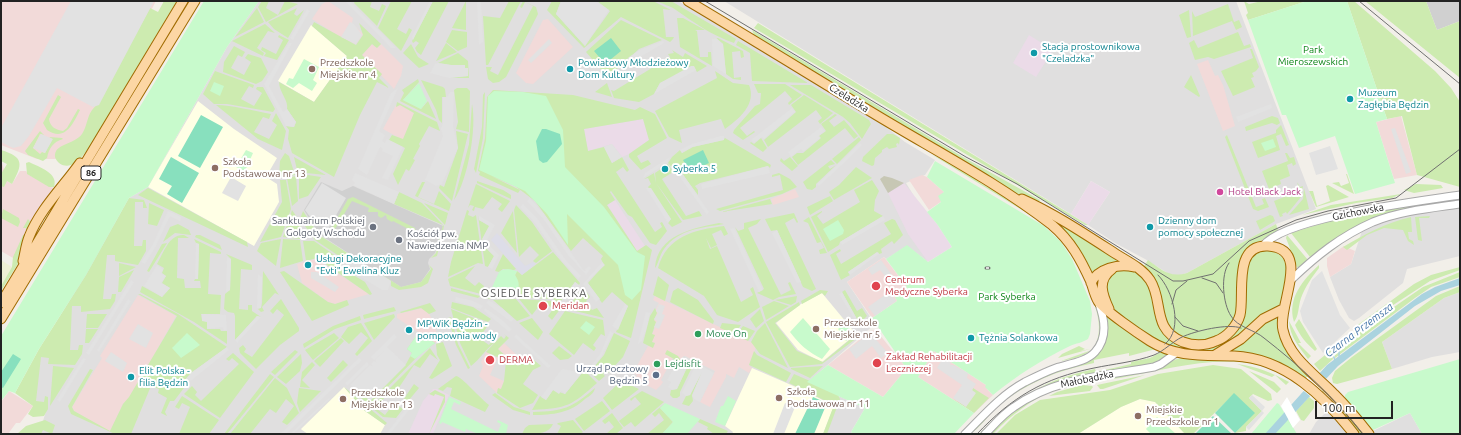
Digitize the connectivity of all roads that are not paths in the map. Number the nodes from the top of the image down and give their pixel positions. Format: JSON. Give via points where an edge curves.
{"nodes":[{"id":1,"x":183,"y":1,"type":"edge"},
{"id":2,"x":195,"y":1,"type":"edge"},
{"id":3,"x":688,"y":1,"type":"edge"},
{"id":4,"x":1009,"y":195,"type":"junction"},
{"id":5,"x":1460,"y":195,"type":"edge"},
{"id":6,"x":1460,"y":204,"type":"edge"},
{"id":7,"x":1263,"y":246,"type":"junction"},
{"id":8,"x":1112,"y":268,"type":"junction"},
{"id":9,"x":1139,"y":269,"type":"junction"},
{"id":10,"x":1291,"y":280,"type":"junction"},
{"id":11,"x":1091,"y":283,"type":"junction"},
{"id":12,"x":1098,"y":302,"type":"junction"},
{"id":13,"x":1,"y":303,"type":"edge"},
{"id":14,"x":1283,"y":309,"type":"junction"},
{"id":15,"x":1111,"y":312,"type":"junction"},
{"id":16,"x":1,"y":319,"type":"edge"},
{"id":17,"x":1176,"y":353,"type":"junction"},
{"id":18,"x":1214,"y":356,"type":"junction"},
{"id":19,"x":965,"y":434,"type":"edge"},
{"id":20,"x":985,"y":434,"type":"edge"},
{"id":21,"x":1354,"y":434,"type":"edge"},
{"id":22,"x":1369,"y":434,"type":"edge"}],
"edges":[{"from":1,"to":13,"type":"main road","via":[[104,132],[96,138],[79,165],[58,189],[34,226],[28,238],[19,274]]},
{"from":2,"to":16,"type":"main road","number":"86"},
{"from":3,"to":4,"type":"main road","name":"Czeladzka"},
{"from":4,"to":9,"type":"main road","name":"Czeladzka","via":[[1048,212]]},
{"from":4,"to":11,"type":"main road","name":"Czeladzka","via":[[1051,224],[1067,239]]},
{"from":5,"to":7,"type":"street","name":"Gzichowska","via":[[1315,221],[1271,238]]},
{"from":6,"to":10,"type":"street","name":"Gzichowska","via":[[1416,211],[1374,222],[1330,246]]},
{"from":7,"to":9,"type":"main road","name":"Czeladzka","via":[[1252,251],[1243,265],[1241,309],[1235,326],[1223,338],[1208,344],[1188,344],[1178,340],[1167,330],[1159,316],[1153,285]]},
{"from":7,"to":10,"type":"main road","via":[[1276,248],[1286,255],[1291,266]]},
{"from":8,"to":9,"type":"main road","via":[[1125,266]]},
{"from":8,"to":11,"type":"main road","via":[[1099,272]]},
{"from":8,"to":15,"type":"main road","via":[[1104,277],[1102,288]]},
{"from":10,"to":14,"type":"main road"},
{"from":11,"to":12,"type":"main road","name":"Czeladzka"},
{"from":12,"to":15,"type":"main road"},
{"from":12,"to":19,"type":"street","name":"Małobądzka","via":[[1104,316],[1105,329],[1104,338],[1093,354],[1023,383],[996,402]]},
{"from":14,"to":18,"type":"main road","via":[[1263,319],[1242,339]]},
{"from":14,"to":22,"type":"main road","via":[[1281,323],[1290,349]]},
{"from":15,"to":17,"type":"main road","via":[[1152,342]]},
{"from":17,"to":18,"type":"main road"},
{"from":17,"to":20,"type":"street","name":"Małobądzka","via":[[1154,366],[1075,380],[1044,390],[1014,406]]},
{"from":18,"to":21,"type":"main road","via":[[1256,359],[1276,366],[1300,380],[1320,397]]}]}
